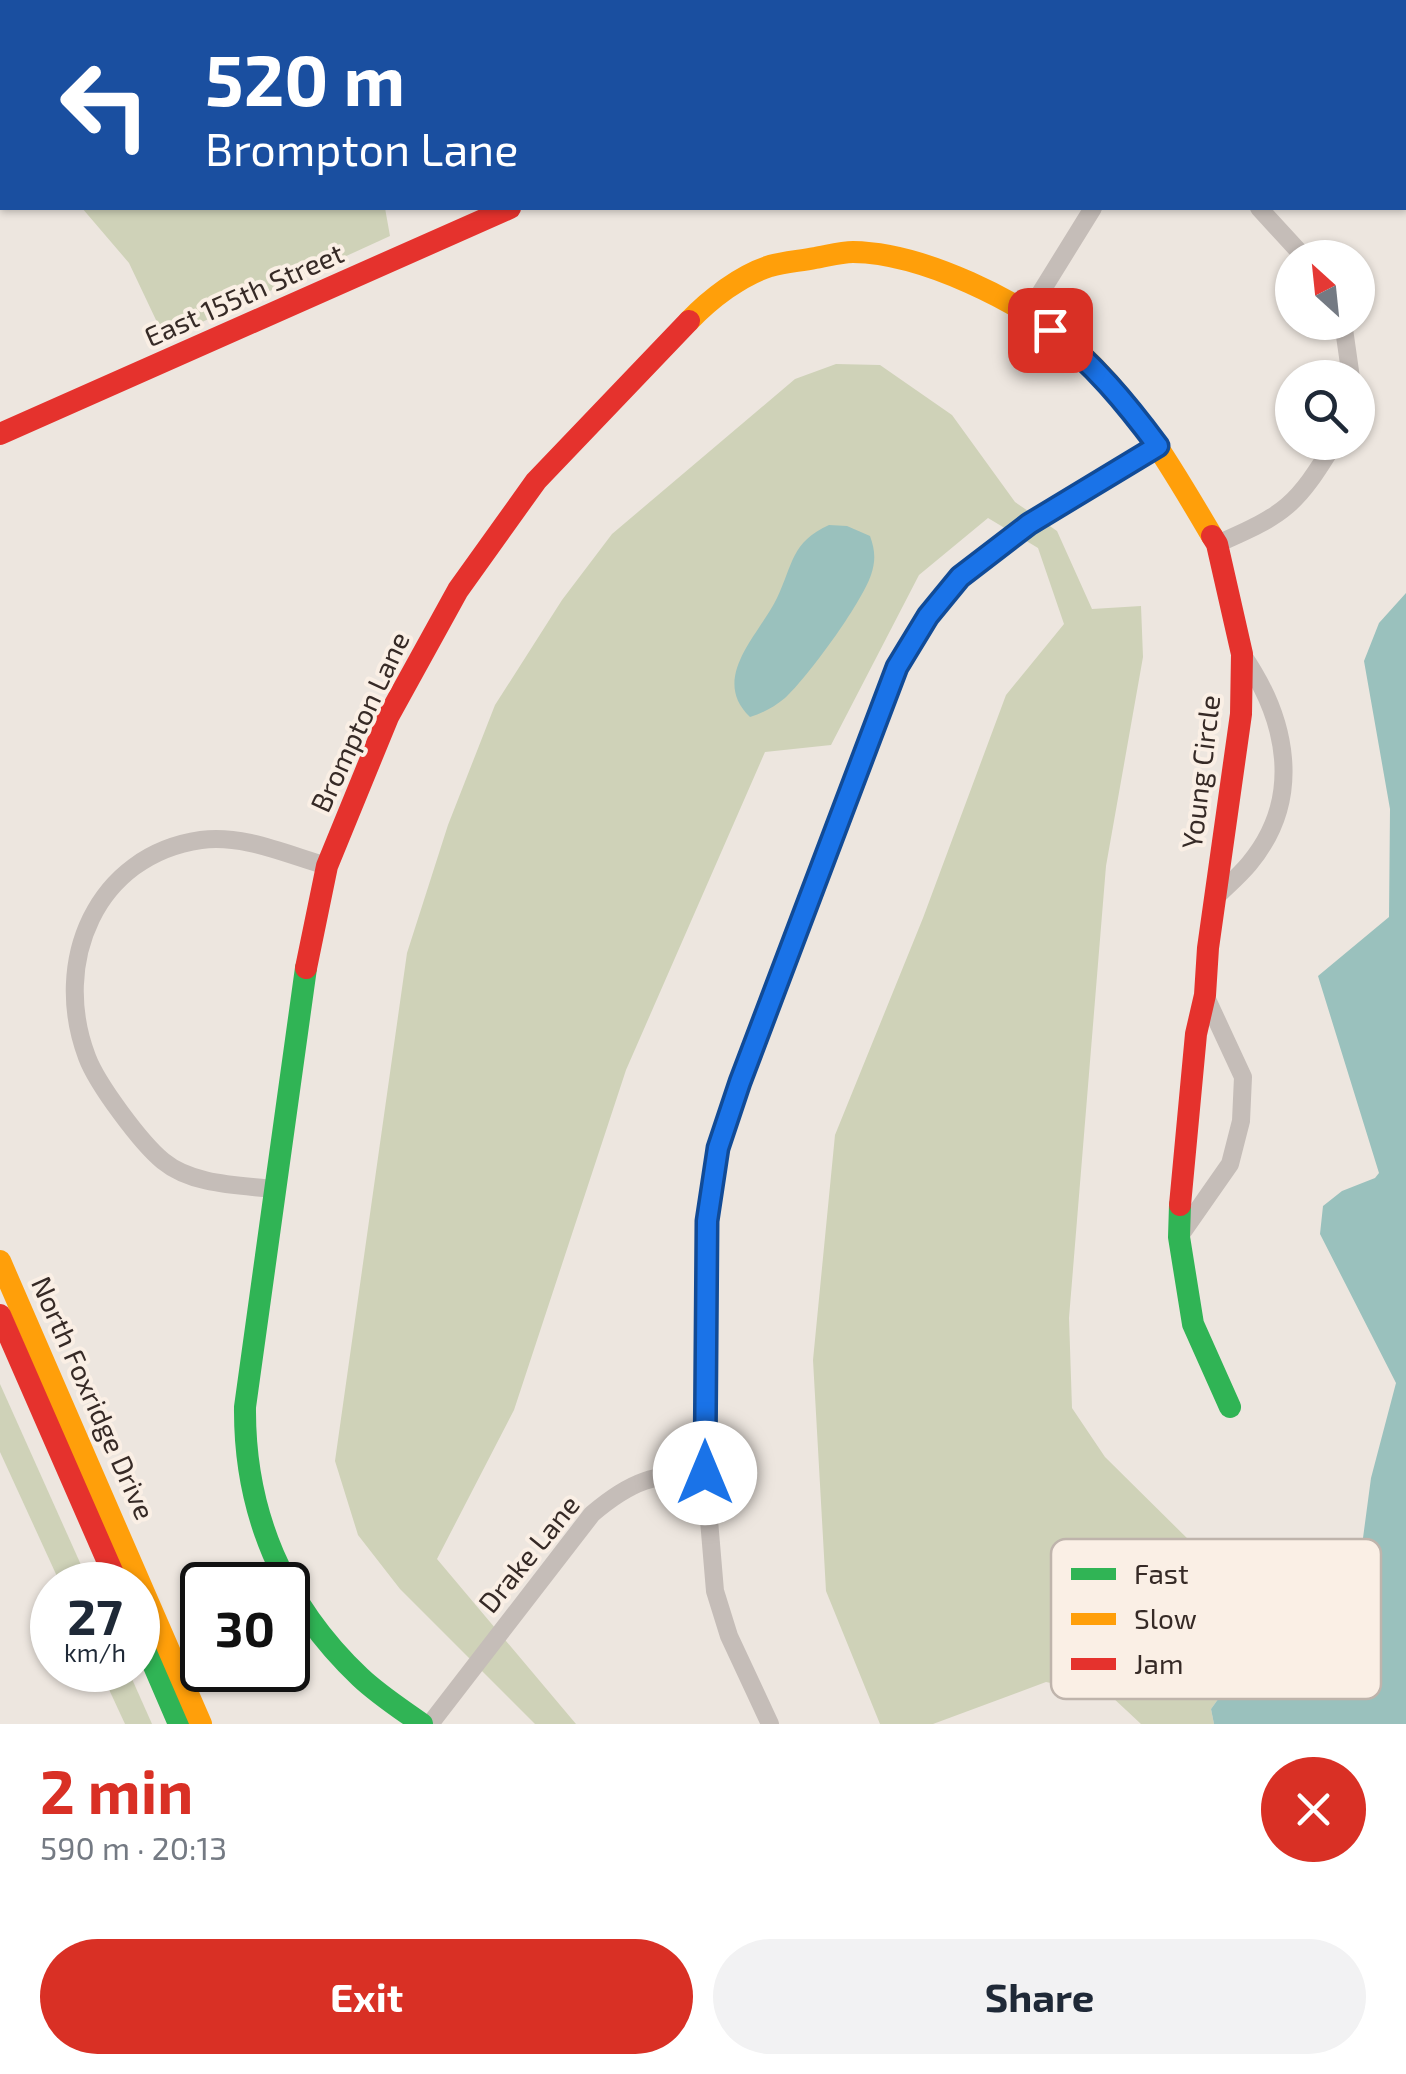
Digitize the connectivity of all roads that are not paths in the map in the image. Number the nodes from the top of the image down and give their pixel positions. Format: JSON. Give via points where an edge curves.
{"nodes":[{"id":1,"x":505,"y":210,"type":"edge"},
{"id":2,"x":1092,"y":210,"type":"edge"},
{"id":3,"x":1261,"y":210,"type":"edge"},
{"id":4,"x":1288,"y":240,"type":"edge"},
{"id":5,"x":1028,"y":313,"type":"junction"},
{"id":6,"x":0,"y":434,"type":"edge"},
{"id":7,"x":1158,"y":446,"type":"junction"},
{"id":8,"x":1324,"y":460,"type":"edge"},
{"id":9,"x":1217,"y":544,"type":"junction"},
{"id":10,"x":1242,"y":654,"type":"junction"},
{"id":11,"x":328,"y":866,"type":"junction"},
{"id":12,"x":1216,"y":897,"type":"junction"},
{"id":13,"x":1205,"y":996,"type":"junction"},
{"id":14,"x":273,"y":1189,"type":"junction"},
{"id":15,"x":1179,"y":1237,"type":"junction"},
{"id":16,"x":0,"y":1262,"type":"edge"},
{"id":17,"x":0,"y":1315,"type":"edge"},
{"id":18,"x":1230,"y":1407,"type":"dead end"},
{"id":19,"x":705,"y":1473,"type":"junction"},
{"id":20,"x":108,"y":1562,"type":"edge"},
{"id":21,"x":160,"y":1680,"type":"edge"},
{"id":22,"x":179,"y":1724,"type":"edge"},
{"id":23,"x":201,"y":1724,"type":"edge"},
{"id":24,"x":422,"y":1724,"type":"edge"},
{"id":25,"x":430,"y":1724,"type":"edge"},
{"id":26,"x":770,"y":1724,"type":"edge"}],
"edges":[{"from":1,"to":6,"type":"street","name":"East 155th Street"},
{"from":2,"to":5,"type":"street"},
{"from":3,"to":4,"type":"street"},
{"from":5,"to":7,"type":"street","name":"Brompton Lane","via":[[1086,361]]},
{"from":5,"to":11,"type":"street","name":"Brompton Lane","via":[[916,263],[852,252],[766,268],[708,300],[536,481],[458,590],[388,717]]},
{"from":7,"to":9,"type":"street","name":"Young Circle"},
{"from":7,"to":19,"type":"street","via":[[1029,524],[960,577],[897,667],[718,1148],[707,1221]]},
{"from":8,"to":9,"type":"street","via":[[1306,490],[1273,520]]},
{"from":9,"to":10,"type":"street","name":"Young Circle"},
{"from":10,"to":12,"type":"street","name":"Young Circle","via":[[1241,714]]},
{"from":10,"to":12,"type":"street","name":"Young Circle","via":[[1281,732],[1285,779],[1274,824],[1251,862]]},
{"from":11,"to":14,"type":"street","name":"Brompton Lane","via":[[311,934]]},
{"from":11,"to":14,"type":"street","via":[[244,842],[176,845],[132,865],[103,896],[83,934],[75,979],[87,1059],[165,1163],[204,1180]]},
{"from":12,"to":13,"type":"street","name":"Young Circle"},
{"from":13,"to":15,"type":"street","name":"Young Circle"},
{"from":13,"to":15,"type":"street","via":[[1243,1077],[1241,1121],[1230,1164]]},
{"from":14,"to":24,"type":"street","name":"Brompton Lane","via":[[245,1407],[246,1461],[263,1528],[304,1612],[335,1652]]},
{"from":15,"to":18,"type":"street","name":"Young Circle","via":[[1193,1324]]},
{"from":16,"to":23,"type":"street","name":"North Foxridge Drive"},
{"from":17,"to":20,"type":"street","name":"North Foxridge Drive"},
{"from":19,"to":25,"type":"street","name":"Drake Lane","via":[[660,1474],[615,1494],[592,1514]]},
{"from":19,"to":26,"type":"street","via":[[716,1591]]},
{"from":21,"to":22,"type":"street"}]}
